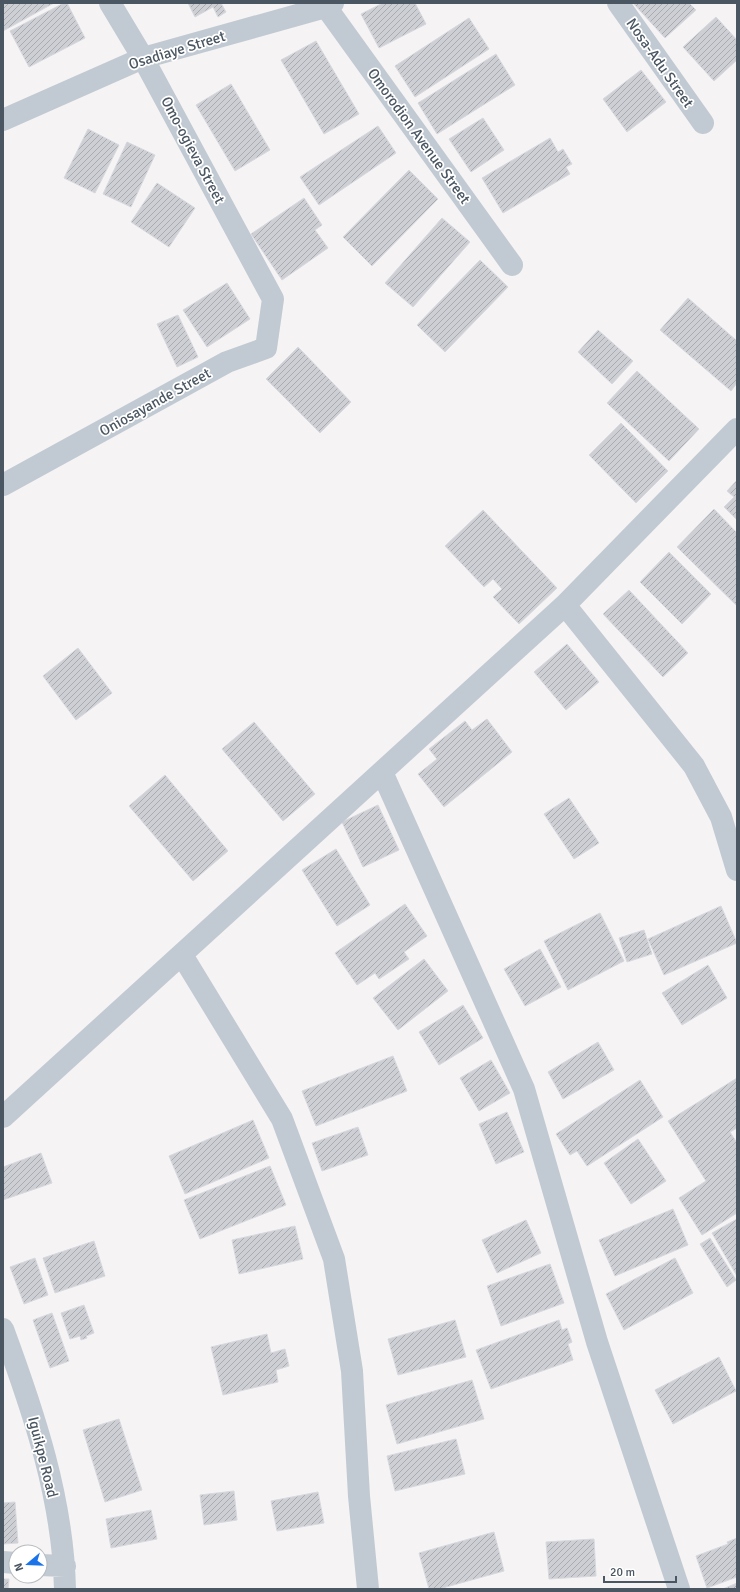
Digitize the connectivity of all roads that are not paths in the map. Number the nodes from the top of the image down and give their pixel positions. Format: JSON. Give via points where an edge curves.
{"nodes":[{"id":1,"x":110,"y":3,"type":"edge"},
{"id":2,"x":618,"y":3,"type":"edge"},
{"id":3,"x":329,"y":5,"type":"edge"},
{"id":4,"x":143,"y":58,"type":"junction"},
{"id":5,"x":3,"y":120,"type":"edge"},
{"id":6,"x":703,"y":123,"type":"dead end"},
{"id":7,"x":512,"y":265,"type":"dead end"},
{"id":8,"x":273,"y":299,"type":"joint"},
{"id":9,"x":737,"y":429,"type":"edge"},
{"id":10,"x":3,"y":485,"type":"edge"},
{"id":11,"x":565,"y":605,"type":"junction"},
{"id":12,"x":382,"y":772,"type":"junction"},
{"id":13,"x":737,"y":870,"type":"edge"},
{"id":14,"x":182,"y":954,"type":"junction"},
{"id":15,"x":3,"y":1117,"type":"edge"},
{"id":16,"x":3,"y":1328,"type":"edge"},
{"id":17,"x":48,"y":1565,"type":"edge"},
{"id":18,"x":65,"y":1566,"type":"junction"},
{"id":19,"x":65,"y":1589,"type":"edge"},
{"id":20,"x":368,"y":1589,"type":"edge"},
{"id":21,"x":679,"y":1589,"type":"edge"}],
"edges":[{"from":1,"to":4,"type":"street","name":"Omo-ogieva Street"},
{"from":2,"to":6,"type":"street","name":"Nosa-Adu Street"},
{"from":3,"to":4,"type":"street","name":"Osadiaye Street"},
{"from":3,"to":7,"type":"street","name":"Omorodion Avenue Street"},
{"from":4,"to":5,"type":"street","name":"Osadiaye Street"},
{"from":4,"to":8,"type":"street","name":"Omo-ogieva Street"},
{"from":8,"to":10,"type":"street","name":"Oniosayande Street","via":[[266,348],[227,362]]},
{"from":9,"to":11,"type":"street"},
{"from":11,"to":12,"type":"street"},
{"from":11,"to":13,"type":"street","via":[[694,766],[721,816]]},
{"from":12,"to":14,"type":"street"},
{"from":12,"to":21,"type":"street","via":[[524,1089],[597,1342]]},
{"from":14,"to":15,"type":"street"},
{"from":14,"to":20,"type":"street","via":[[282,1119],[334,1259],[352,1371],[358,1496]]},
{"from":16,"to":18,"type":"street","name":"Iguikpe Road","via":[[29,1400],[51,1476]]},
{"from":17,"to":18,"type":"street"},
{"from":18,"to":19,"type":"street","name":"Iguikpe Road"}]}
